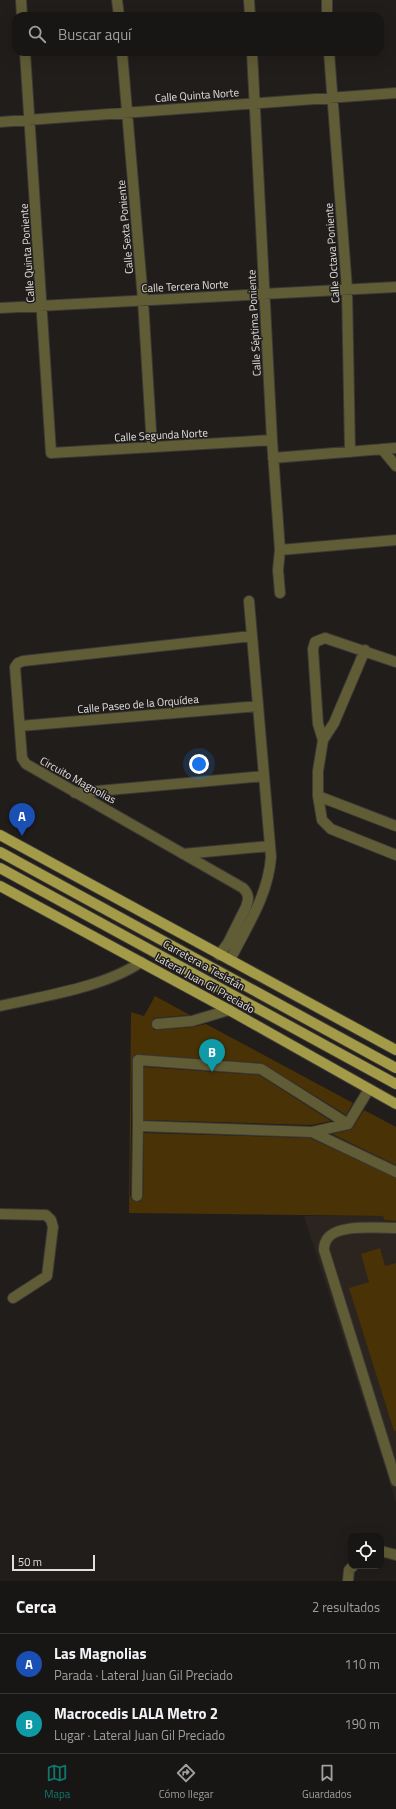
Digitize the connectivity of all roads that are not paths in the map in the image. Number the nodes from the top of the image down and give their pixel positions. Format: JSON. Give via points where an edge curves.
{"nodes":[{"id":1,"x":21,"y":0,"type":"edge"},
{"id":2,"x":117,"y":0,"type":"edge"},
{"id":3,"x":250,"y":0,"type":"edge"},
{"id":4,"x":326,"y":0,"type":"edge"},
{"id":5,"x":22,"y":12,"type":"edge"},
{"id":6,"x":118,"y":12,"type":"edge"},
{"id":7,"x":250,"y":12,"type":"edge"},
{"id":8,"x":327,"y":12,"type":"edge"},
{"id":9,"x":25,"y":56,"type":"edge"},
{"id":10,"x":122,"y":56,"type":"edge"},
{"id":11,"x":252,"y":56,"type":"edge"},
{"id":12,"x":330,"y":56,"type":"edge"},
{"id":13,"x":396,"y":93,"type":"edge"},
{"id":14,"x":332,"y":98,"type":"junction"},
{"id":15,"x":254,"y":104,"type":"junction"},
{"id":16,"x":128,"y":112,"type":"junction"},
{"id":17,"x":30,"y":120,"type":"junction"},
{"id":18,"x":0,"y":122,"type":"edge"},
{"id":19,"x":396,"y":287,"type":"edge"},
{"id":20,"x":347,"y":289,"type":"junction"},
{"id":21,"x":265,"y":294,"type":"junction"},
{"id":22,"x":143,"y":300,"type":"junction"},
{"id":23,"x":43,"y":306,"type":"junction"},
{"id":24,"x":0,"y":308,"type":"edge"},
{"id":25,"x":272,"y":440,"type":"junction"},
{"id":26,"x":152,"y":447,"type":"junction"},
{"id":27,"x":396,"y":448,"type":"edge"},
{"id":28,"x":382,"y":449,"type":"junction"},
{"id":29,"x":350,"y":452,"type":"junction"},
{"id":30,"x":52,"y":453,"type":"joint"},
{"id":31,"x":273,"y":458,"type":"junction"},
{"id":32,"x":396,"y":466,"type":"edge"},
{"id":33,"x":396,"y":540,"type":"edge"},
{"id":34,"x":280,"y":550,"type":"junction"},
{"id":35,"x":280,"y":593,"type":"dead end"},
{"id":36,"x":249,"y":601,"type":"dead end"},
{"id":37,"x":252,"y":636,"type":"junction"},
{"id":38,"x":365,"y":650,"type":"junction"},
{"id":39,"x":396,"y":662,"type":"edge"},
{"id":40,"x":258,"y":706,"type":"junction"},
{"id":41,"x":20,"y":726,"type":"junction"},
{"id":42,"x":323,"y":740,"type":"junction"},
{"id":43,"x":264,"y":776,"type":"junction"},
{"id":44,"x":75,"y":792,"type":"junction"},
{"id":45,"x":318,"y":796,"type":"junction"},
{"id":46,"x":396,"y":826,"type":"edge"},
{"id":47,"x":0,"y":835,"type":"edge"},
{"id":48,"x":270,"y":846,"type":"junction"},
{"id":49,"x":0,"y":852,"type":"edge"},
{"id":50,"x":183,"y":854,"type":"junction"},
{"id":51,"x":396,"y":855,"type":"edge"},
{"id":52,"x":0,"y":868,"type":"edge"},
{"id":53,"x":91,"y":884,"type":"junction"},
{"id":54,"x":0,"y":886,"type":"edge"},
{"id":55,"x":91,"y":902,"type":"junction"},
{"id":56,"x":133,"y":907,"type":"junction"},
{"id":57,"x":84,"y":914,"type":"junction"},
{"id":58,"x":116,"y":916,"type":"junction"},
{"id":59,"x":69,"y":923,"type":"junction"},
{"id":60,"x":110,"y":928,"type":"junction"},
{"id":61,"x":112,"y":946,"type":"junction"},
{"id":62,"x":219,"y":955,"type":"junction"},
{"id":63,"x":230,"y":960,"type":"junction"},
{"id":64,"x":141,"y":962,"type":"junction"},
{"id":65,"x":0,"y":1006,"type":"edge"},
{"id":66,"x":229,"y":1010,"type":"junction"},
{"id":67,"x":157,"y":1024,"type":"dead end"},
{"id":68,"x":396,"y":1050,"type":"edge"},
{"id":69,"x":396,"y":1068,"type":"edge"},
{"id":70,"x":396,"y":1084,"type":"edge"},
{"id":71,"x":369,"y":1089,"type":"junction"},
{"id":72,"x":396,"y":1104,"type":"edge"},
{"id":73,"x":348,"y":1124,"type":"junction"},
{"id":74,"x":138,"y":1126,"type":"junction"},
{"id":75,"x":312,"y":1132,"type":"junction"},
{"id":76,"x":396,"y":1172,"type":"edge"},
{"id":77,"x":137,"y":1196,"type":"dead end"},
{"id":78,"x":0,"y":1214,"type":"edge"},
{"id":79,"x":396,"y":1228,"type":"edge"},
{"id":80,"x":13,"y":1298,"type":"dead end"},
{"id":81,"x":396,"y":1481,"type":"edge"},
{"id":82,"x":384,"y":1552,"type":"edge"},
{"id":83,"x":396,"y":1556,"type":"edge"},
{"id":84,"x":350,"y":1569,"type":"edge"},
{"id":85,"x":348,"y":1581,"type":"edge"}],
"edges":[{"from":1,"to":5,"type":"street"},
{"from":2,"to":6,"type":"street"},
{"from":3,"to":7,"type":"street"},
{"from":4,"to":8,"type":"street"},
{"from":9,"to":17,"type":"street","name":"Calle Quinta Poniente"},
{"from":10,"to":16,"type":"street","name":"Calle Sexta Poniente"},
{"from":11,"to":15,"type":"street","name":"Calle Séptima Poniente"},
{"from":12,"to":14,"type":"street","name":"Calle Octava Poniente"},
{"from":13,"to":14,"type":"street","name":"Calle Quinta Norte"},
{"from":14,"to":15,"type":"street","name":"Calle Quinta Norte"},
{"from":14,"to":20,"type":"street","name":"Calle Octava Poniente"},
{"from":15,"to":16,"type":"street","name":"Calle Quinta Norte"},
{"from":15,"to":21,"type":"street","name":"Calle Séptima Poniente"},
{"from":16,"to":17,"type":"street","name":"Calle Quinta Norte"},
{"from":16,"to":22,"type":"street","name":"Calle Sexta Poniente"},
{"from":17,"to":18,"type":"street","name":"Calle Quinta Norte"},
{"from":17,"to":23,"type":"street","name":"Calle Quinta Poniente"},
{"from":19,"to":20,"type":"street","name":"Calle Tercera Norte"},
{"from":20,"to":21,"type":"street","name":"Calle Tercera Norte"},
{"from":20,"to":29,"type":"street","name":"Calle Octava Poniente"},
{"from":21,"to":22,"type":"street","name":"Calle Tercera Norte"},
{"from":21,"to":25,"type":"street","name":"Calle Séptima Poniente"},
{"from":22,"to":23,"type":"street","name":"Calle Tercera Norte"},
{"from":22,"to":26,"type":"street","name":"Calle Sexta Poniente"},
{"from":23,"to":24,"type":"street","name":"Calle Tercera Norte"},
{"from":23,"to":30,"type":"street","name":"Calle Quinta Poniente"},
{"from":25,"to":26,"type":"street","name":"Calle Segunda Norte"},
{"from":25,"to":31,"type":"street","name":"Calle Séptima Poniente"},
{"from":26,"to":30,"type":"street","name":"Calle Segunda Norte"},
{"from":27,"to":28,"type":"street"},
{"from":28,"to":29,"type":"street"},
{"from":28,"to":32,"type":"street"},
{"from":29,"to":31,"type":"street"},
{"from":31,"to":34,"type":"street","name":"Calle Séptima Poniente"},
{"from":33,"to":34,"type":"street"},
{"from":34,"to":35,"type":"street","name":"Calle Séptima Poniente"},
{"from":36,"to":37,"type":"street"},
{"from":37,"to":40,"type":"street"},
{"from":37,"to":41,"type":"street","name":"Circuito Magnolias","via":[[23,661],[15,667]]},
{"from":38,"to":39,"type":"street"},
{"from":38,"to":42,"type":"street","via":[[334,723]]},
{"from":38,"to":42,"type":"street","via":[[325,638],[315,642],[313,649],[318,724]]},
{"from":40,"to":41,"type":"street","name":"Calle Paseo de la Orquídea"},
{"from":40,"to":43,"type":"street"},
{"from":41,"to":44,"type":"street","name":"Circuito Magnolias","via":[[22,758],[26,764]]},
{"from":42,"to":45,"type":"street","via":[[318,772]]},
{"from":43,"to":44,"type":"street"},
{"from":43,"to":48,"type":"street"},
{"from":44,"to":50,"type":"street","name":"Circuito Magnolias"},
{"from":45,"to":46,"type":"street"},
{"from":45,"to":51,"type":"street","via":[[322,820],[331,829]]},
{"from":47,"to":53,"type":"main road"},
{"from":48,"to":50,"type":"street"},
{"from":48,"to":63,"type":"street","via":[[270,869],[264,894]]},
{"from":49,"to":55,"type":"main road","name":"Carretera a Tesistán"},
{"from":50,"to":62,"type":"street","name":"Circuito Magnolias","via":[[243,888],[248,896],[246,907]]},
{"from":52,"to":57,"type":"main road","name":"Carretera a Tesistán"},
{"from":53,"to":55,"type":"main road"},
{"from":53,"to":56,"type":"main road"},
{"from":54,"to":59,"type":"main road","name":"Lateral Juan Gil Preciado"},
{"from":55,"to":57,"type":"main road"},
{"from":55,"to":58,"type":"main road","name":"Carretera a Tesistán"},
{"from":56,"to":58,"type":"main road"},
{"from":56,"to":62,"type":"main road"},
{"from":57,"to":59,"type":"main road"},
{"from":57,"to":60,"type":"main road","name":"Carretera a Tesistán"},
{"from":58,"to":60,"type":"main road"},
{"from":58,"to":69,"type":"main road","name":"Carretera a Tesistán"},
{"from":59,"to":61,"type":"main road","name":"Lateral Juan Gil Preciado"},
{"from":60,"to":61,"type":"main road"},
{"from":60,"to":70,"type":"main road","name":"Carretera a Tesistán"},
{"from":61,"to":64,"type":"main road","name":"Lateral Juan Gil Preciado"},
{"from":62,"to":63,"type":"main road"},
{"from":63,"to":68,"type":"main road"},
{"from":64,"to":65,"type":"street","via":[[127,972],[85,986]]},
{"from":64,"to":66,"type":"main road","name":"Lateral Juan Gil Preciado"},
{"from":66,"to":67,"type":"street","via":[[192,1021]]},
{"from":66,"to":71,"type":"main road","name":"Lateral Juan Gil Preciado"},
{"from":71,"to":72,"type":"main road","name":"Lateral Juan Gil Preciado"},
{"from":71,"to":73,"type":"street"},
{"from":73,"to":74,"type":"street","via":[[260,1069],[138,1060]]},
{"from":73,"to":75,"type":"street"},
{"from":74,"to":75,"type":"street"},
{"from":74,"to":77,"type":"street"},
{"from":75,"to":76,"type":"street"},
{"from":78,"to":80,"type":"street","via":[[46,1215],[53,1227],[47,1276]]},
{"from":79,"to":81,"type":"street","via":[[344,1228],[333,1233],[326,1241],[324,1250]]},
{"from":82,"to":83,"type":"street"},
{"from":84,"to":85,"type":"street"}]}
